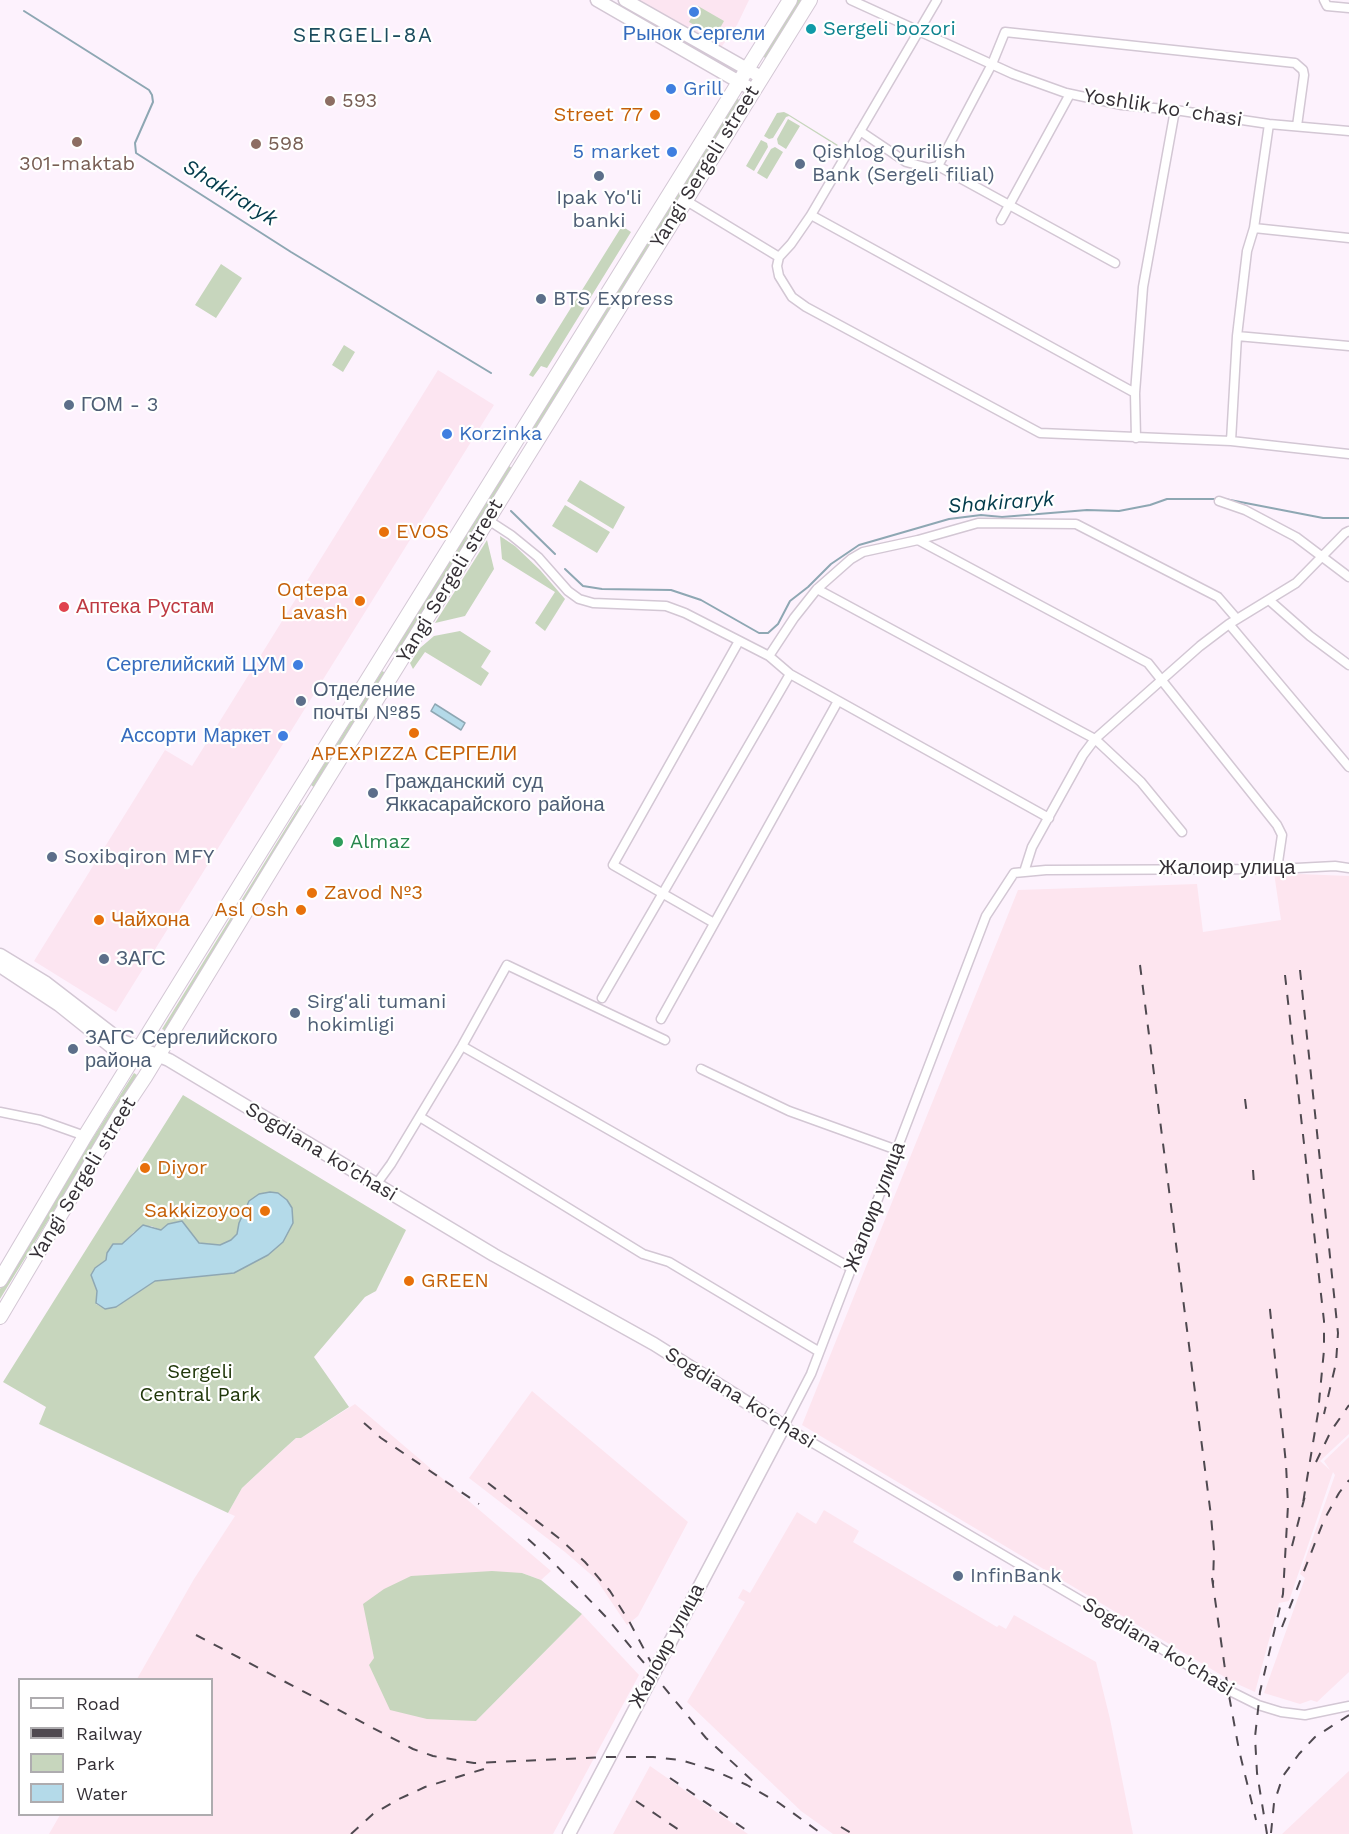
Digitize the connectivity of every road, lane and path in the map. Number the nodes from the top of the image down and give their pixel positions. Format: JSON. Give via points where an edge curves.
{"nodes":[{"id":1,"x":597,"y":0,"type":"edge"},
{"id":2,"x":625,"y":0,"type":"edge"},
{"id":3,"x":790,"y":0,"type":"edge"},
{"id":4,"x":810,"y":0,"type":"edge"},
{"id":5,"x":851,"y":0,"type":"edge"},
{"id":6,"x":937,"y":0,"type":"edge"},
{"id":7,"x":1325,"y":2,"type":"edge"},
{"id":8,"x":1349,"y":8,"type":"edge"},
{"id":9,"x":918,"y":31,"type":"junction"},
{"id":10,"x":992,"y":64,"type":"junction"},
{"id":11,"x":747,"y":69,"type":"junction"},
{"id":12,"x":761,"y":77,"type":"junction"},
{"id":13,"x":739,"y":82,"type":"junction"},
{"id":14,"x":753,"y":90,"type":"junction"},
{"id":15,"x":1070,"y":94,"type":"junction"},
{"id":16,"x":1175,"y":111,"type":"junction"},
{"id":17,"x":1269,"y":124,"type":"junction"},
{"id":18,"x":1297,"y":126,"type":"junction"},
{"id":19,"x":860,"y":131,"type":"junction"},
{"id":20,"x":1349,"y":131,"type":"edge"},
{"id":21,"x":938,"y":166,"type":"junction"},
{"id":22,"x":685,"y":201,"type":"junction"},
{"id":23,"x":1010,"y":204,"type":"junction"},
{"id":24,"x":811,"y":215,"type":"junction"},
{"id":25,"x":1001,"y":220,"type":"dead end"},
{"id":26,"x":1254,"y":228,"type":"junction"},
{"id":27,"x":1349,"y":238,"type":"edge"},
{"id":28,"x":779,"y":257,"type":"junction"},
{"id":29,"x":1115,"y":263,"type":"dead end"},
{"id":30,"x":1237,"y":336,"type":"junction"},
{"id":31,"x":1349,"y":346,"type":"edge"},
{"id":32,"x":1135,"y":393,"type":"junction"},
{"id":33,"x":1136,"y":438,"type":"junction"},
{"id":34,"x":1231,"y":441,"type":"junction"},
{"id":35,"x":511,"y":447,"type":"junction"},
{"id":36,"x":1349,"y":454,"type":"edge"},
{"id":37,"x":528,"y":456,"type":"junction"},
{"id":38,"x":1219,"y":501,"type":"dead end"},
{"id":39,"x":488,"y":520,"type":"junction"},
{"id":40,"x":1349,"y":531,"type":"edge"},
{"id":41,"x":918,"y":540,"type":"junction"},
{"id":42,"x":1322,"y":557,"type":"junction"},
{"id":43,"x":1349,"y":577,"type":"edge"},
{"id":44,"x":817,"y":590,"type":"junction"},
{"id":45,"x":1269,"y":600,"type":"junction"},
{"id":46,"x":1233,"y":621,"type":"junction"},
{"id":47,"x":739,"y":641,"type":"junction"},
{"id":48,"x":383,"y":654,"type":"junction"},
{"id":49,"x":769,"y":656,"type":"junction"},
{"id":50,"x":399,"y":664,"type":"junction"},
{"id":51,"x":1349,"y":665,"type":"edge"},
{"id":52,"x":790,"y":674,"type":"junction"},
{"id":53,"x":1162,"y":679,"type":"junction"},
{"id":54,"x":838,"y":701,"type":"junction"},
{"id":55,"x":1095,"y":739,"type":"junction"},
{"id":56,"x":1349,"y":767,"type":"edge"},
{"id":57,"x":294,"y":798,"type":"junction"},
{"id":58,"x":310,"y":808,"type":"junction"},
{"id":59,"x":1049,"y":818,"type":"junction"},
{"id":60,"x":1182,"y":832,"type":"dead end"},
{"id":61,"x":1349,"y":868,"type":"edge"},
{"id":62,"x":1277,"y":869,"type":"junction"},
{"id":63,"x":1024,"y":872,"type":"junction"},
{"id":64,"x":662,"y":893,"type":"junction"},
{"id":65,"x":714,"y":923,"type":"junction"},
{"id":66,"x":0,"y":955,"type":"edge"},
{"id":67,"x":0,"y":966,"type":"edge"},
{"id":68,"x":603,"y":998,"type":"dead end"},
{"id":69,"x":661,"y":1019,"type":"dead end"},
{"id":70,"x":665,"y":1040,"type":"dead end"},
{"id":71,"x":462,"y":1046,"type":"junction"},
{"id":72,"x":136,"y":1054,"type":"junction"},
{"id":73,"x":158,"y":1056,"type":"junction"},
{"id":74,"x":701,"y":1069,"type":"dead end"},
{"id":75,"x":0,"y":1112,"type":"edge"},
{"id":76,"x":420,"y":1117,"type":"junction"},
{"id":77,"x":85,"y":1136,"type":"junction"},
{"id":78,"x":897,"y":1150,"type":"junction"},
{"id":79,"x":375,"y":1186,"type":"junction"},
{"id":80,"x":851,"y":1268,"type":"junction"},
{"id":81,"x":0,"y":1280,"type":"edge"},
{"id":82,"x":0,"y":1317,"type":"edge"},
{"id":83,"x":818,"y":1351,"type":"junction"},
{"id":84,"x":784,"y":1426,"type":"junction"},
{"id":85,"x":1349,"y":1706,"type":"edge"},
{"id":86,"x":569,"y":1834,"type":"edge"}],
"edges":[{"from":1,"to":13,"type":"street"},
{"from":2,"to":11,"type":"street"},
{"from":3,"to":11,"type":"main road","name":"Yangi Sergeli street"},
{"from":4,"to":12,"type":"main road","name":"Yangi Sergeli street"},
{"from":5,"to":9,"type":"street","name":"Yoshlik koʻchasi"},
{"from":6,"to":9,"type":"street"},
{"from":7,"to":8,"type":"street"},
{"from":9,"to":10,"type":"street","name":"Yoshlik koʻchasi"},
{"from":9,"to":19,"type":"street"},
{"from":10,"to":15,"type":"street","name":"Yoshlik koʻchasi"},
{"from":10,"to":18,"type":"street","via":[[1005,32],[1295,63],[1304,75]]},
{"from":10,"to":21,"type":"street"},
{"from":11,"to":12,"type":"street"},
{"from":11,"to":13,"type":"main road","name":"Yangi Sergeli street"},
{"from":12,"to":14,"type":"main road","name":"Yangi Sergeli street"},
{"from":13,"to":14,"type":"street"},
{"from":13,"to":35,"type":"main road","name":"Yangi Sergeli street"},
{"from":14,"to":22,"type":"main road","name":"Yangi Sergeli street"},
{"from":15,"to":16,"type":"street","name":"Yoshlik koʻchasi"},
{"from":15,"to":23,"type":"street"},
{"from":16,"to":17,"type":"street","name":"Yoshlik koʻchasi"},
{"from":16,"to":32,"type":"street","via":[[1143,287]]},
{"from":17,"to":18,"type":"street","name":"Yoshlik koʻchasi"},
{"from":17,"to":26,"type":"street"},
{"from":18,"to":20,"type":"street","name":"Yoshlik koʻchasi"},
{"from":19,"to":21,"type":"street","via":[[906,162],[929,168]]},
{"from":19,"to":24,"type":"street"},
{"from":21,"to":23,"type":"street"},
{"from":22,"to":28,"type":"street"},
{"from":22,"to":37,"type":"main road","name":"Yangi Sergeli street"},
{"from":23,"to":25,"type":"street"},
{"from":23,"to":29,"type":"street"},
{"from":24,"to":28,"type":"street"},
{"from":24,"to":32,"type":"street"},
{"from":26,"to":27,"type":"street"},
{"from":26,"to":30,"type":"street","via":[[1247,251]]},
{"from":28,"to":33,"type":"street","via":[[777,266],[783,285],[806,307],[1040,434]]},
{"from":30,"to":31,"type":"street"},
{"from":30,"to":34,"type":"street"},
{"from":32,"to":33,"type":"street"},
{"from":33,"to":34,"type":"street"},
{"from":34,"to":36,"type":"street"},
{"from":35,"to":37,"type":"main road"},
{"from":35,"to":48,"type":"main road","name":"Yangi Sergeli street"},
{"from":37,"to":39,"type":"main road","name":"Yangi Sergeli street"},
{"from":38,"to":42,"type":"street","via":[[1296,537]]},
{"from":39,"to":47,"type":"street","via":[[538,557],[579,599],[666,606]]},
{"from":39,"to":50,"type":"main road","name":"Yangi Sergeli street"},
{"from":40,"to":42,"type":"street"},
{"from":41,"to":44,"type":"street","via":[[863,552]]},
{"from":41,"to":46,"type":"street","via":[[978,523],[1077,524],[1218,597]]},
{"from":41,"to":53,"type":"street","via":[[1148,663]]},
{"from":42,"to":43,"type":"street"},
{"from":42,"to":45,"type":"street","via":[[1296,583]]},
{"from":44,"to":49,"type":"street"},
{"from":44,"to":55,"type":"street"},
{"from":45,"to":46,"type":"street"},
{"from":45,"to":51,"type":"street"},
{"from":46,"to":53,"type":"street"},
{"from":46,"to":56,"type":"street"},
{"from":47,"to":49,"type":"street"},
{"from":47,"to":64,"type":"street","via":[[612,865]]},
{"from":48,"to":50,"type":"main road"},
{"from":48,"to":57,"type":"main road","name":"Yangi Sergeli street"},
{"from":49,"to":52,"type":"street"},
{"from":50,"to":58,"type":"main road","name":"Yangi Sergeli street"},
{"from":52,"to":54,"type":"street"},
{"from":52,"to":64,"type":"street"},
{"from":53,"to":55,"type":"street"},
{"from":53,"to":62,"type":"street","via":[[1277,825],[1282,835]]},
{"from":54,"to":59,"type":"street"},
{"from":54,"to":65,"type":"street"},
{"from":55,"to":59,"type":"street"},
{"from":55,"to":60,"type":"street","via":[[1141,782]]},
{"from":57,"to":58,"type":"main road"},
{"from":57,"to":72,"type":"main road","name":"Yangi Sergeli street"},
{"from":58,"to":73,"type":"main road","name":"Yangi Sergeli street"},
{"from":59,"to":63,"type":"street","via":[[1032,847]]},
{"from":61,"to":62,"type":"street","name":"Жалоир улица"},
{"from":62,"to":63,"type":"street","name":"Жалоир улица"},
{"from":63,"to":78,"type":"street","name":"Жалоир улица","via":[[1014,873],[986,916]]},
{"from":64,"to":65,"type":"street"},
{"from":64,"to":68,"type":"street"},
{"from":65,"to":69,"type":"street"},
{"from":66,"to":72,"type":"street","via":[[46,983]]},
{"from":67,"to":72,"type":"street","via":[[59,1005],[104,1042]]},
{"from":70,"to":71,"type":"street","via":[[507,965]]},
{"from":71,"to":76,"type":"street"},
{"from":71,"to":80,"type":"street"},
{"from":72,"to":73,"type":"street","name":"Sogdiana ko'chasi"},
{"from":72,"to":77,"type":"main road","name":"Yangi Sergeli street"},
{"from":73,"to":79,"type":"street","name":"Sogdiana ko'chasi"},
{"from":73,"to":82,"type":"main road","name":"Yangi Sergeli street"},
{"from":74,"to":78,"type":"street","via":[[789,1111]]},
{"from":75,"to":77,"type":"street","via":[[40,1120]]},
{"from":76,"to":79,"type":"street"},
{"from":76,"to":83,"type":"street","via":[[643,1254],[669,1262]]},
{"from":77,"to":81,"type":"main road","name":"Yangi Sergeli street"},
{"from":78,"to":80,"type":"street","name":"Жалоир улица"},
{"from":79,"to":84,"type":"street","name":"Sogdiana ko'chasi","via":[[654,1344]]},
{"from":80,"to":83,"type":"street","name":"Жалоир улица"},
{"from":83,"to":84,"type":"street","name":"Жалоир улица","via":[[811,1374]]},
{"from":84,"to":85,"type":"street","name":"Sogdiana ko'chasi","via":[[1258,1705],[1305,1715]]},
{"from":84,"to":86,"type":"street","name":"Жалоир улица"}]}
